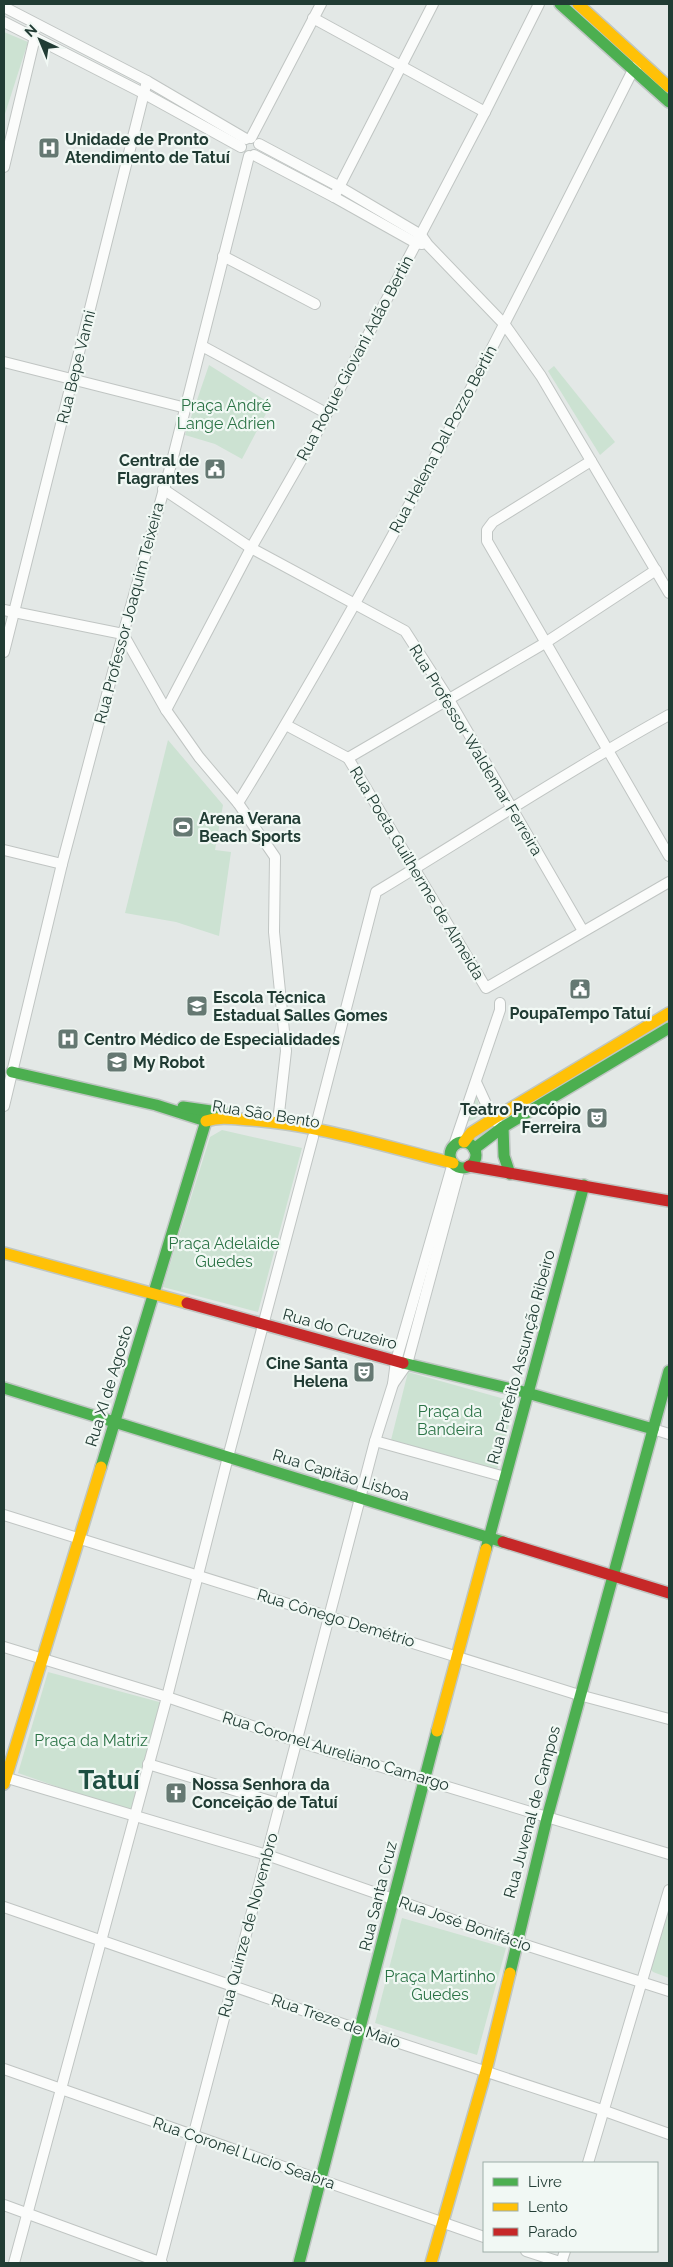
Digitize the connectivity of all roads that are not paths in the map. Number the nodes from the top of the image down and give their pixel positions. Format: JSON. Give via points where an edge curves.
{"nodes":[{"id":1,"x":321,"y":4,"type":"edge"},
{"id":2,"x":432,"y":4,"type":"edge"},
{"id":3,"x":539,"y":4,"type":"edge"},
{"id":4,"x":560,"y":4,"type":"edge"},
{"id":5,"x":578,"y":4,"type":"edge"},
{"id":6,"x":4,"y":7,"type":"edge"},
{"id":7,"x":313,"y":18,"type":"junction"},
{"id":8,"x":4,"y":22,"type":"edge"},
{"id":9,"x":35,"y":38,"type":"junction"},
{"id":10,"x":638,"y":65,"type":"junction"},
{"id":11,"x":400,"y":66,"type":"junction"},
{"id":12,"x":147,"y":80,"type":"junction"},
{"id":13,"x":669,"y":86,"type":"edge"},
{"id":14,"x":143,"y":92,"type":"junction"},
{"id":15,"x":669,"y":102,"type":"edge"},
{"id":16,"x":485,"y":112,"type":"junction"},
{"id":17,"x":8,"y":131,"type":"edge"},
{"id":18,"x":249,"y":142,"type":"junction"},
{"id":19,"x":252,"y":156,"type":"junction"},
{"id":20,"x":4,"y":167,"type":"edge"},
{"id":21,"x":338,"y":186,"type":"junction"},
{"id":22,"x":334,"y":197,"type":"junction"},
{"id":23,"x":418,"y":239,"type":"junction"},
{"id":24,"x":223,"y":256,"type":"junction"},
{"id":25,"x":316,"y":304,"type":"dead end"},
{"id":26,"x":505,"y":325,"type":"junction"},
{"id":27,"x":202,"y":346,"type":"junction"},
{"id":28,"x":4,"y":362,"type":"edge"},
{"id":29,"x":73,"y":379,"type":"junction"},
{"id":30,"x":186,"y":408,"type":"junction"},
{"id":31,"x":326,"y":413,"type":"junction"},
{"id":32,"x":591,"y":461,"type":"junction"},
{"id":33,"x":163,"y":489,"type":"junction"},
{"id":34,"x":251,"y":548,"type":"junction"},
{"id":35,"x":656,"y":570,"type":"junction"},
{"id":36,"x":669,"y":593,"type":"edge"},
{"id":37,"x":354,"y":604,"type":"junction"},
{"id":38,"x":9,"y":611,"type":"edge"},
{"id":39,"x":122,"y":634,"type":"junction"},
{"id":40,"x":545,"y":643,"type":"junction"},
{"id":41,"x":4,"y":652,"type":"edge"},
{"id":42,"x":448,"y":698,"type":"junction"},
{"id":43,"x":166,"y":710,"type":"junction"},
{"id":44,"x":669,"y":715,"type":"edge"},
{"id":45,"x":286,"y":725,"type":"junction"},
{"id":46,"x":607,"y":749,"type":"junction"},
{"id":47,"x":348,"y":758,"type":"junction"},
{"id":48,"x":238,"y":803,"type":"junction"},
{"id":49,"x":511,"y":807,"type":"junction"},
{"id":50,"x":4,"y":850,"type":"edge"},
{"id":51,"x":669,"y":856,"type":"edge"},
{"id":52,"x":62,"y":864,"type":"junction"},
{"id":53,"x":414,"y":869,"type":"junction"},
{"id":54,"x":669,"y":882,"type":"edge"},
{"id":55,"x":583,"y":931,"type":"junction"},
{"id":56,"x":500,"y":1003,"type":"dead end"},
{"id":57,"x":669,"y":1013,"type":"edge"},
{"id":58,"x":669,"y":1028,"type":"edge"},
{"id":59,"x":8,"y":1071,"type":"edge"},
{"id":60,"x":476,"y":1082,"type":"junction"},
{"id":61,"x":156,"y":1104,"type":"junction"},
{"id":62,"x":4,"y":1106,"type":"edge"},
{"id":63,"x":493,"y":1119,"type":"junction"},
{"id":64,"x":206,"y":1121,"type":"junction"},
{"id":65,"x":278,"y":1122,"type":"junction"},
{"id":66,"x":503,"y":1126,"type":"junction"},
{"id":67,"x":314,"y":1133,"type":"junction"},
{"id":68,"x":475,"y":1151,"type":"junction"},
{"id":69,"x":458,"y":1156,"type":"junction"},
{"id":70,"x":510,"y":1174,"type":"junction"},
{"id":71,"x":584,"y":1185,"type":"junction"},
{"id":72,"x":669,"y":1201,"type":"edge"},
{"id":73,"x":4,"y":1253,"type":"edge"},
{"id":74,"x":154,"y":1295,"type":"junction"},
{"id":75,"x":264,"y":1325,"type":"junction"},
{"id":76,"x":401,"y":1363,"type":"junction"},
{"id":77,"x":669,"y":1371,"type":"edge"},
{"id":78,"x":4,"y":1388,"type":"edge"},
{"id":79,"x":528,"y":1393,"type":"junction"},
{"id":80,"x":116,"y":1421,"type":"junction"},
{"id":81,"x":653,"y":1429,"type":"junction"},
{"id":82,"x":669,"y":1434,"type":"edge"},
{"id":83,"x":375,"y":1442,"type":"junction"},
{"id":84,"x":228,"y":1457,"type":"junction"},
{"id":85,"x":505,"y":1477,"type":"junction"},
{"id":86,"x":360,"y":1498,"type":"junction"},
{"id":87,"x":4,"y":1515,"type":"edge"},
{"id":88,"x":80,"y":1538,"type":"junction"},
{"id":89,"x":490,"y":1538,"type":"junction"},
{"id":90,"x":198,"y":1574,"type":"junction"},
{"id":91,"x":613,"y":1575,"type":"junction"},
{"id":92,"x":669,"y":1593,"type":"edge"},
{"id":93,"x":329,"y":1617,"type":"junction"},
{"id":94,"x":4,"y":1647,"type":"edge"},
{"id":95,"x":459,"y":1656,"type":"junction"},
{"id":96,"x":41,"y":1660,"type":"junction"},
{"id":97,"x":580,"y":1695,"type":"junction"},
{"id":98,"x":167,"y":1697,"type":"junction"},
{"id":99,"x":669,"y":1719,"type":"edge"},
{"id":100,"x":296,"y":1740,"type":"junction"},
{"id":101,"x":149,"y":1761,"type":"junction"},
{"id":102,"x":424,"y":1778,"type":"junction"},
{"id":103,"x":4,"y":1780,"type":"edge"},
{"id":104,"x":281,"y":1800,"type":"junction"},
{"id":105,"x":133,"y":1817,"type":"junction"},
{"id":106,"x":546,"y":1818,"type":"junction"},
{"id":107,"x":669,"y":1854,"type":"edge"},
{"id":108,"x":267,"y":1856,"type":"junction"},
{"id":109,"x":669,"y":1890,"type":"edge"},
{"id":110,"x":395,"y":1899,"type":"junction"},
{"id":111,"x":4,"y":1907,"type":"edge"},
{"id":112,"x":100,"y":1940,"type":"junction"},
{"id":113,"x":516,"y":1942,"type":"junction"},
{"id":114,"x":641,"y":1982,"type":"junction"},
{"id":115,"x":232,"y":1985,"type":"junction"},
{"id":116,"x":669,"y":1991,"type":"edge"},
{"id":117,"x":360,"y":2030,"type":"junction"},
{"id":118,"x":4,"y":2069,"type":"edge"},
{"id":119,"x":486,"y":2071,"type":"junction"},
{"id":120,"x":62,"y":2089,"type":"junction"},
{"id":121,"x":602,"y":2110,"type":"junction"},
{"id":122,"x":669,"y":2134,"type":"edge"},
{"id":123,"x":193,"y":2135,"type":"junction"},
{"id":124,"x":588,"y":2162,"type":"edge"},
{"id":125,"x":320,"y":2179,"type":"junction"},
{"id":126,"x":4,"y":2205,"type":"edge"},
{"id":127,"x":27,"y":2214,"type":"junction"},
{"id":128,"x":441,"y":2222,"type":"junction"},
{"id":129,"x":483,"y":2237,"type":"edge"},
{"id":130,"x":529,"y":2252,"type":"edge"},
{"id":131,"x":14,"y":2263,"type":"edge"},
{"id":132,"x":161,"y":2263,"type":"edge"},
{"id":133,"x":299,"y":2263,"type":"edge"},
{"id":134,"x":431,"y":2263,"type":"edge"},
{"id":135,"x":562,"y":2263,"type":"edge"}],
"edges":[{"from":1,"to":7,"type":"street"},
{"from":2,"to":11,"type":"street"},
{"from":3,"to":16,"type":"street","name":"Rua Roque Giovani Adão Bertin"},
{"from":4,"to":10,"type":"main road"},
{"from":5,"to":10,"type":"main road"},
{"from":6,"to":12,"type":"street"},
{"from":7,"to":11,"type":"street"},
{"from":7,"to":18,"type":"street"},
{"from":8,"to":9,"type":"street"},
{"from":9,"to":14,"type":"street"},
{"from":9,"to":17,"type":"street"},
{"from":10,"to":13,"type":"main road"},
{"from":10,"to":15,"type":"main road"},
{"from":10,"to":26,"type":"street","name":"Rua Helena Dal Pozzo Bertin"},
{"from":11,"to":16,"type":"street"},
{"from":11,"to":21,"type":"street"},
{"from":12,"to":14,"type":"street","name":"Rua Bepe Vanni"},
{"from":12,"to":18,"type":"street"},
{"from":14,"to":18,"type":"street"},
{"from":14,"to":29,"type":"street","name":"Rua Bepe Vanni"},
{"from":16,"to":23,"type":"street","name":"Rua Roque Giovani Adão Bertin"},
{"from":17,"to":20,"type":"street"},
{"from":18,"to":19,"type":"street","name":"Rua Professor Joaquim Teixeira","via":[[259,149]]},
{"from":18,"to":19,"type":"street","via":[[242,152]]},
{"from":18,"to":21,"type":"street"},
{"from":19,"to":22,"type":"street"},
{"from":19,"to":24,"type":"street","name":"Rua Professor Joaquim Teixeira"},
{"from":21,"to":22,"type":"street"},
{"from":21,"to":23,"type":"street"},
{"from":22,"to":23,"type":"street"},
{"from":23,"to":26,"type":"street"},
{"from":23,"to":31,"type":"street","name":"Rua Roque Giovani Adão Bertin"},
{"from":24,"to":25,"type":"street"},
{"from":24,"to":27,"type":"street","name":"Rua Professor Joaquim Teixeira"},
{"from":26,"to":32,"type":"street","via":[[541,376]]},
{"from":26,"to":37,"type":"street","name":"Rua Helena Dal Pozzo Bertin"},
{"from":27,"to":30,"type":"street","name":"Rua Professor Joaquim Teixeira"},
{"from":27,"to":31,"type":"street"},
{"from":28,"to":29,"type":"street"},
{"from":29,"to":30,"type":"street"},
{"from":29,"to":38,"type":"street","name":"Rua Bepe Vanni"},
{"from":30,"to":33,"type":"street","name":"Rua Professor Joaquim Teixeira"},
{"from":31,"to":34,"type":"street","name":"Rua Roque Giovani Adão Bertin"},
{"from":32,"to":35,"type":"street"},
{"from":32,"to":40,"type":"street","via":[[494,522],[487,530],[487,541]]},
{"from":33,"to":34,"type":"street","name":"Rua Professor Waldemar Ferreira"},
{"from":33,"to":39,"type":"street","name":"Rua Professor Joaquim Teixeira"},
{"from":34,"to":37,"type":"street","name":"Rua Professor Waldemar Ferreira"},
{"from":34,"to":43,"type":"street","name":"Rua Roque Giovani Adão Bertin"},
{"from":35,"to":36,"type":"street"},
{"from":35,"to":40,"type":"street","name":"Rua Poeta Guilherme de Almeida"},
{"from":37,"to":42,"type":"street","name":"Rua Professor Waldemar Ferreira","via":[[406,632]]},
{"from":37,"to":45,"type":"street","name":"Rua Helena Dal Pozzo Bertin"},
{"from":38,"to":39,"type":"street"},
{"from":38,"to":41,"type":"street","name":"Rua Bepe Vanni"},
{"from":39,"to":43,"type":"street"},
{"from":39,"to":52,"type":"street","name":"Rua Professor Joaquim Teixeira"},
{"from":40,"to":42,"type":"street","name":"Rua Poeta Guilherme de Almeida"},
{"from":40,"to":46,"type":"street"},
{"from":42,"to":47,"type":"street","name":"Rua Poeta Guilherme de Almeida"},
{"from":42,"to":49,"type":"street","name":"Rua Professor Waldemar Ferreira"},
{"from":43,"to":48,"type":"street","via":[[199,757]]},
{"from":44,"to":46,"type":"street"},
{"from":45,"to":47,"type":"street"},
{"from":45,"to":48,"type":"street","name":"Rua Helena Dal Pozzo Bertin"},
{"from":46,"to":49,"type":"street"},
{"from":46,"to":51,"type":"street"},
{"from":47,"to":53,"type":"street","name":"Rua Poeta Guilherme de Almeida"},
{"from":48,"to":65,"type":"street","via":[[275,857],[274,932],[286,1051]]},
{"from":49,"to":53,"type":"street"},
{"from":49,"to":55,"type":"street","name":"Rua Professor Waldemar Ferreira"},
{"from":50,"to":52,"type":"street"},
{"from":52,"to":59,"type":"street","name":"Rua Professor Joaquim Teixeira"},
{"from":53,"to":55,"type":"street","name":"Rua Poeta Guilherme de Almeida","via":[[486,988]]},
{"from":53,"to":67,"type":"street","via":[[376,892]]},
{"from":54,"to":55,"type":"street"},
{"from":56,"to":60,"type":"street","name":"Rua Quinze de Novembro"},
{"from":57,"to":63,"type":"main road"},
{"from":58,"to":66,"type":"main road"},
{"from":59,"to":61,"type":"main road","name":"Rua São Bento"},
{"from":59,"to":62,"type":"street","name":"Rua Professor Joaquim Teixeira"},
{"from":60,"to":63,"type":"street"},
{"from":60,"to":69,"type":"street","name":"Rua Quinze de Novembro"},
{"from":61,"to":64,"type":"main road","name":"Rua São Bento"},
{"from":61,"to":65,"type":"main road","name":"Rua São Bento"},
{"from":63,"to":66,"type":"street"},
{"from":63,"to":69,"type":"main road","via":[[471,1133]]},
{"from":64,"to":65,"type":"main road","via":[[217,1117]]},
{"from":64,"to":67,"type":"main road","name":"Rua São Bento"},
{"from":64,"to":74,"type":"main road","name":"Rua XI de Agosto"},
{"from":65,"to":67,"type":"main road","name":"Rua São Bento"},
{"from":66,"to":68,"type":"main road"},
{"from":66,"to":70,"type":"main road","via":[[504,1156]]},
{"from":67,"to":69,"type":"main road","name":"Rua São Bento","via":[[418,1155]]},
{"from":67,"to":75,"type":"street"},
{"from":68,"to":69,"type":"main road","name":"Rua São Bento"},
{"from":68,"to":69,"type":"main road","via":[[474,1160]]},
{"from":68,"to":70,"type":"main road","name":"Rua São Bento"},
{"from":69,"to":70,"type":"main road","name":"Rua São Bento"},
{"from":69,"to":76,"type":"street","name":"Rua Quinze de Novembro"},
{"from":70,"to":71,"type":"main road","name":"Rua São Bento"},
{"from":71,"to":72,"type":"main road","name":"Rua São Bento"},
{"from":71,"to":79,"type":"main road","name":"Rua Prefeito Assunção Ribeiro"},
{"from":73,"to":74,"type":"main road","name":"Rua do Cruzeiro"},
{"from":74,"to":75,"type":"main road","name":"Rua do Cruzeiro"},
{"from":74,"to":80,"type":"main road","name":"Rua XI de Agosto"},
{"from":75,"to":76,"type":"main road","name":"Rua do Cruzeiro"},
{"from":75,"to":84,"type":"street"},
{"from":76,"to":79,"type":"main road","name":"Rua do Cruzeiro"},
{"from":76,"to":83,"type":"street","name":"Rua Quinze de Novembro"},
{"from":77,"to":81,"type":"main road","name":"Rua Juvenal de Campos"},
{"from":78,"to":80,"type":"main road","name":"Rua Capitão Lisboa"},
{"from":79,"to":81,"type":"main road","name":"Rua do Cruzeiro"},
{"from":79,"to":85,"type":"main road","name":"Rua Prefeito Assunção Ribeiro"},
{"from":80,"to":84,"type":"main road","name":"Rua Capitão Lisboa"},
{"from":80,"to":88,"type":"main road","name":"Rua XI de Agosto"},
{"from":81,"to":82,"type":"street","name":"Rua do Cruzeiro"},
{"from":81,"to":91,"type":"main road","name":"Rua Juvenal de Campos"},
{"from":83,"to":85,"type":"street"},
{"from":83,"to":86,"type":"street","name":"Rua Quinze de Novembro"},
{"from":84,"to":86,"type":"main road","name":"Rua Capitão Lisboa"},
{"from":84,"to":90,"type":"street"},
{"from":85,"to":89,"type":"main road","name":"Rua Prefeito Assunção Ribeiro"},
{"from":86,"to":89,"type":"main road","name":"Rua Capitão Lisboa"},
{"from":86,"to":93,"type":"street","name":"Rua Quinze de Novembro"},
{"from":87,"to":88,"type":"street","name":"Rua Cônego Demétrio"},
{"from":88,"to":90,"type":"street","name":"Rua Cônego Demétrio"},
{"from":88,"to":96,"type":"main road","name":"Rua XI de Agosto"},
{"from":89,"to":91,"type":"main road","name":"Rua Capitão Lisboa"},
{"from":89,"to":95,"type":"main road","name":"Rua Santa Cruz"},
{"from":90,"to":93,"type":"street","name":"Rua Cônego Demétrio"},
{"from":90,"to":98,"type":"street"},
{"from":91,"to":92,"type":"main road","name":"Rua Capitão Lisboa"},
{"from":91,"to":97,"type":"main road","name":"Rua Juvenal de Campos"},
{"from":93,"to":95,"type":"street","name":"Rua Cônego Demétrio"},
{"from":93,"to":100,"type":"street","name":"Rua Quinze de Novembro"},
{"from":94,"to":96,"type":"street","name":"Rua Coronel Aureliano Camargo"},
{"from":95,"to":97,"type":"street","name":"Rua Cônego Demétrio"},
{"from":95,"to":102,"type":"main road","name":"Rua Santa Cruz"},
{"from":96,"to":98,"type":"street","name":"Rua Coronel Aureliano Camargo"},
{"from":96,"to":103,"type":"main road"},
{"from":97,"to":99,"type":"street","name":"Rua Cônego Demétrio"},
{"from":97,"to":106,"type":"main road","name":"Rua Juvenal de Campos"},
{"from":98,"to":100,"type":"street","name":"Rua Coronel Aureliano Camargo"},
{"from":98,"to":101,"type":"street"},
{"from":100,"to":102,"type":"street","name":"Rua Coronel Aureliano Camargo"},
{"from":100,"to":104,"type":"street","name":"Rua Quinze de Novembro"},
{"from":101,"to":104,"type":"street"},
{"from":101,"to":105,"type":"street"},
{"from":102,"to":106,"type":"street","name":"Rua Coronel Aureliano Camargo"},
{"from":102,"to":110,"type":"main road","name":"Rua Santa Cruz"},
{"from":103,"to":105,"type":"street","name":"Rua José Bonifácio"},
{"from":104,"to":108,"type":"street","name":"Rua Quinze de Novembro"},
{"from":105,"to":108,"type":"street","name":"Rua José Bonifácio"},
{"from":105,"to":112,"type":"street"},
{"from":106,"to":107,"type":"street","name":"Rua Coronel Aureliano Camargo"},
{"from":106,"to":113,"type":"main road","name":"Rua Juvenal de Campos"},
{"from":108,"to":110,"type":"street","name":"Rua José Bonifácio"},
{"from":108,"to":115,"type":"street","name":"Rua Quinze de Novembro"},
{"from":109,"to":114,"type":"street"},
{"from":110,"to":113,"type":"street","name":"Rua José Bonifácio"},
{"from":110,"to":117,"type":"main road","name":"Rua Santa Cruz"},
{"from":111,"to":112,"type":"street","name":"Rua Treze de Maio"},
{"from":112,"to":115,"type":"street","name":"Rua Treze de Maio"},
{"from":112,"to":120,"type":"street"},
{"from":113,"to":114,"type":"street","name":"Rua José Bonifácio"},
{"from":113,"to":119,"type":"main road","name":"Rua Juvenal de Campos"},
{"from":114,"to":116,"type":"street","name":"Rua José Bonifácio"},
{"from":114,"to":121,"type":"street"},
{"from":115,"to":117,"type":"street","name":"Rua Treze de Maio"},
{"from":115,"to":123,"type":"street","name":"Rua Quinze de Novembro"},
{"from":117,"to":119,"type":"street","name":"Rua Treze de Maio"},
{"from":117,"to":125,"type":"main road","name":"Rua Santa Cruz"},
{"from":118,"to":120,"type":"street","name":"Rua Coronel Lucio Seabra"},
{"from":119,"to":121,"type":"street","name":"Rua Treze de Maio"},
{"from":119,"to":128,"type":"main road","name":"Rua Juvenal de Campos"},
{"from":120,"to":123,"type":"street","name":"Rua Coronel Lucio Seabra"},
{"from":120,"to":127,"type":"street"},
{"from":121,"to":122,"type":"street","name":"Rua Treze de Maio"},
{"from":121,"to":124,"type":"street"},
{"from":123,"to":125,"type":"street","name":"Rua Coronel Lucio Seabra"},
{"from":123,"to":132,"type":"street","name":"Rua Quinze de Novembro"},
{"from":125,"to":128,"type":"street","name":"Rua Coronel Lucio Seabra"},
{"from":125,"to":133,"type":"main road","name":"Rua Santa Cruz"},
{"from":126,"to":127,"type":"street"},
{"from":127,"to":131,"type":"street"},
{"from":127,"to":132,"type":"street"},
{"from":128,"to":129,"type":"street","name":"Rua Coronel Lucio Seabra"},
{"from":128,"to":134,"type":"main road","name":"Rua Juvenal de Campos"},
{"from":130,"to":135,"type":"street"}]}
